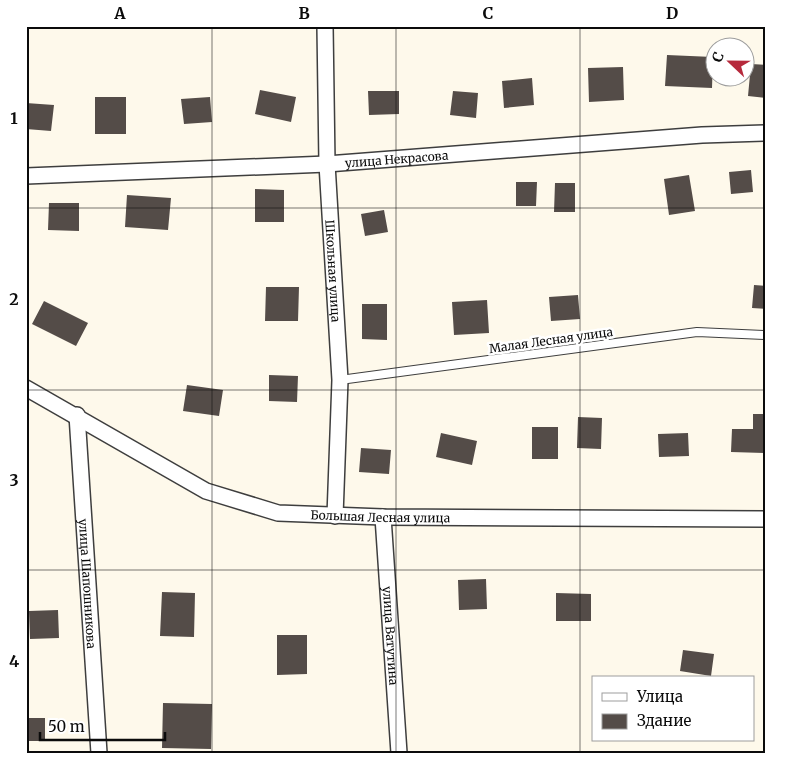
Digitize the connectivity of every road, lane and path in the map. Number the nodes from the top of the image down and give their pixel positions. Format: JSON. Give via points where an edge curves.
{"nodes":[{"id":1,"x":325,"y":26,"type":"edge"},
{"id":2,"x":766,"y":133,"type":"edge"},
{"id":3,"x":327,"y":164,"type":"junction"},
{"id":4,"x":26,"y":176,"type":"edge"},
{"id":5,"x":766,"y":335,"type":"edge"},
{"id":6,"x":340,"y":380,"type":"junction"},
{"id":7,"x":26,"y":388,"type":"edge"},
{"id":8,"x":77,"y":415,"type":"junction"},
{"id":9,"x":335,"y":516,"type":"junction"},
{"id":10,"x":383,"y":517,"type":"junction"},
{"id":11,"x":766,"y":519,"type":"edge"},
{"id":12,"x":99,"y":753,"type":"edge"},
{"id":13,"x":399,"y":753,"type":"edge"}],
"edges":[{"from":1,"to":3,"type":"street","name":"Школьная улица"},
{"from":2,"to":3,"type":"street","name":"улица Некрасова","via":[[702,135]]},
{"from":3,"to":4,"type":"street","name":"улица Некрасова"},
{"from":3,"to":6,"type":"street","name":"Школьная улица"},
{"from":5,"to":6,"type":"lane","name":"Малая Лесная улица","via":[[698,332]]},
{"from":6,"to":9,"type":"street","name":"Школьная улица"},
{"from":7,"to":8,"type":"street","name":"Большая Лесная улица"},
{"from":8,"to":9,"type":"street","name":"Большая Лесная улица","via":[[206,491],[278,513]]},
{"from":8,"to":12,"type":"street","name":"улица Шапошникова"},
{"from":9,"to":10,"type":"street","name":"Большая Лесная улица"},
{"from":10,"to":11,"type":"street","name":"Большая Лесная улица"},
{"from":10,"to":13,"type":"street","name":"улица Ватутина"}]}
